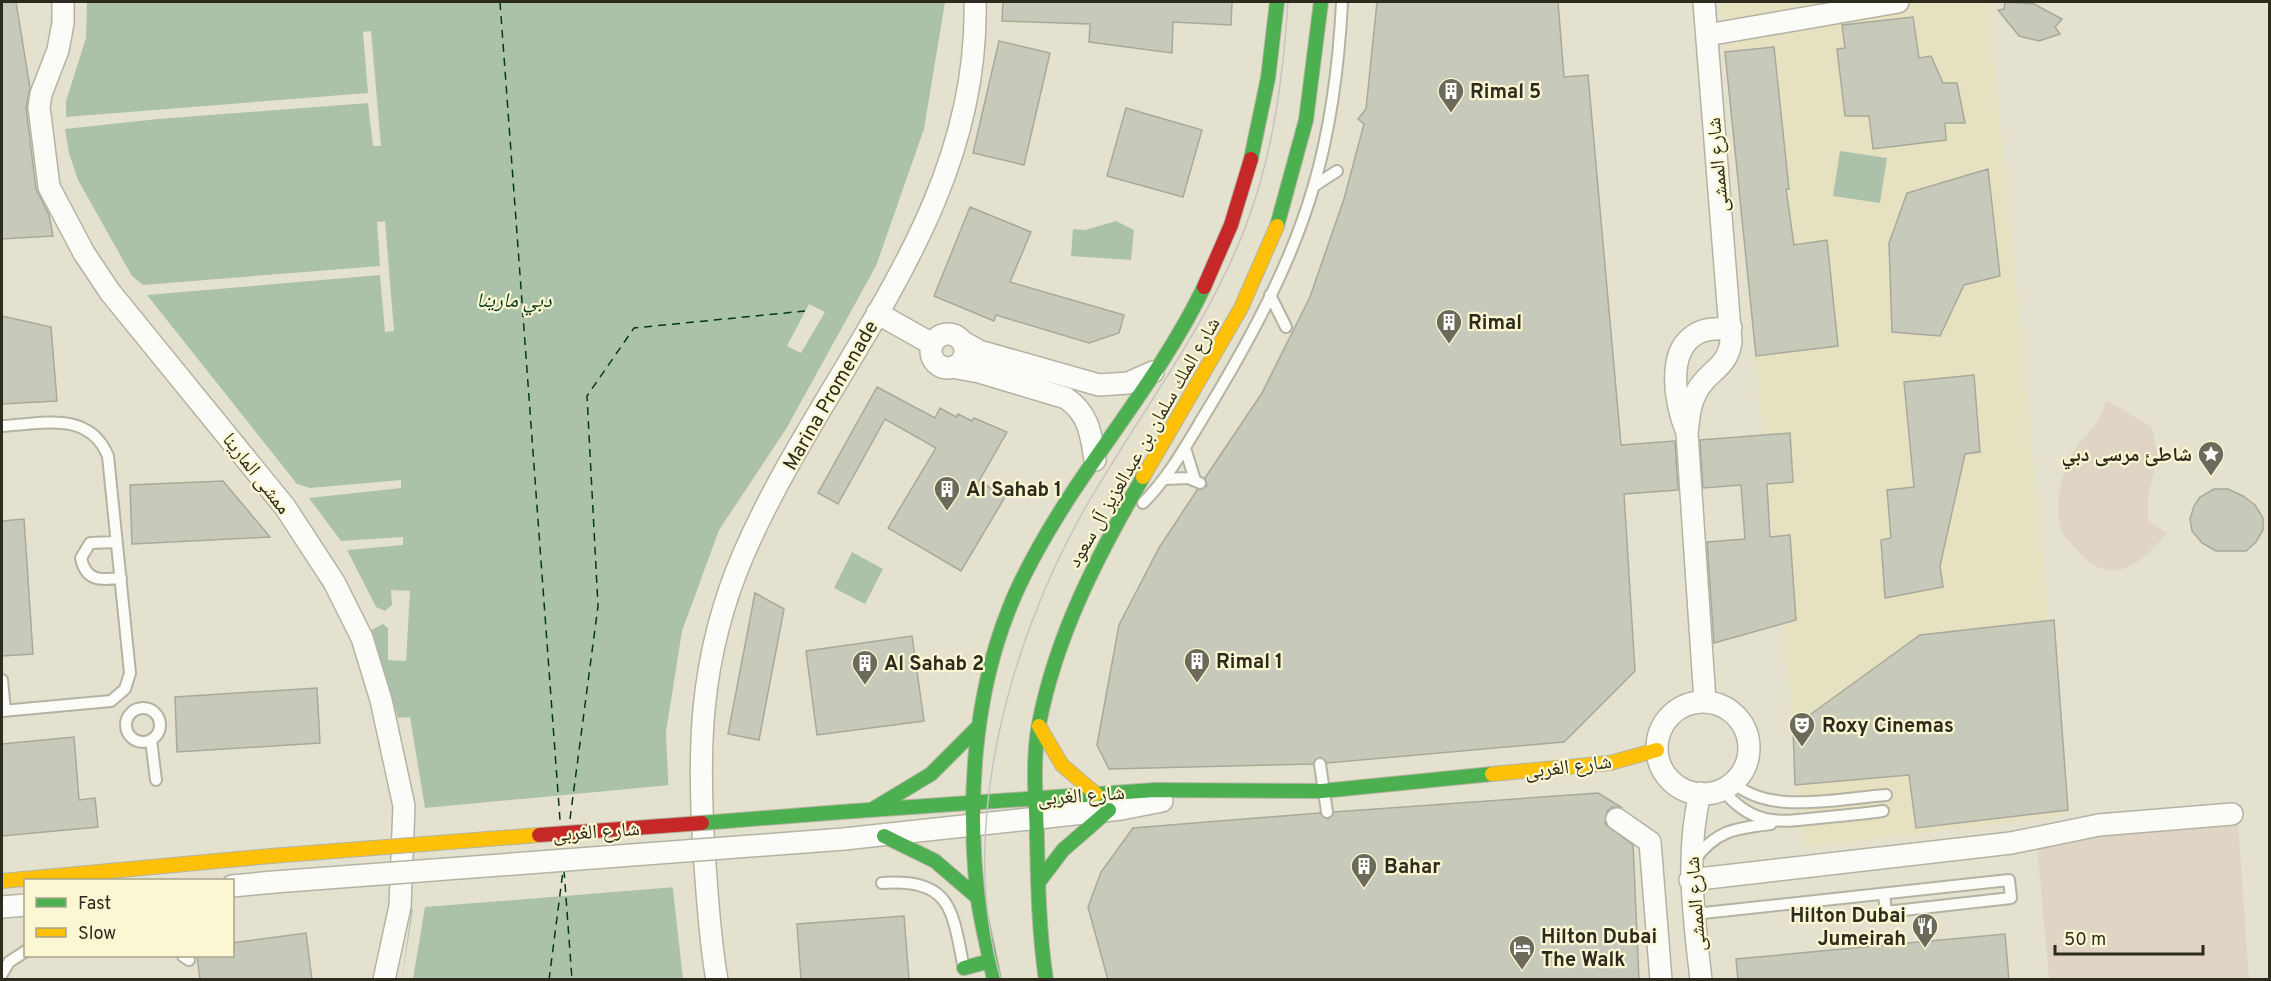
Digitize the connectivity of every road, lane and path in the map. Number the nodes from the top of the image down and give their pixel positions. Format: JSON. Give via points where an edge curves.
{"nodes":[{"id":1,"x":63,"y":2,"type":"edge"},
{"id":2,"x":975,"y":2,"type":"edge"},
{"id":3,"x":1277,"y":2,"type":"edge"},
{"id":4,"x":1321,"y":2,"type":"edge"},
{"id":5,"x":1342,"y":2,"type":"edge"},
{"id":6,"x":1704,"y":2,"type":"edge"},
{"id":7,"x":1898,"y":2,"type":"edge"},
{"id":8,"x":1707,"y":35,"type":"junction"},
{"id":9,"x":1317,"y":52,"type":"junction"},
{"id":10,"x":1337,"y":68,"type":"junction"},
{"id":11,"x":1337,"y":171,"type":"dead end"},
{"id":12,"x":1314,"y":186,"type":"junction"},
{"id":13,"x":1270,"y":295,"type":"junction"},
{"id":14,"x":877,"y":313,"type":"junction"},
{"id":15,"x":1286,"y":327,"type":"dead end"},
{"id":16,"x":1731,"y":328,"type":"junction"},
{"id":17,"x":963,"y":342,"type":"junction"},
{"id":18,"x":932,"y":345,"type":"junction"},
{"id":19,"x":952,"y":367,"type":"junction"},
{"id":20,"x":1156,"y":370,"type":"junction"},
{"id":21,"x":2,"y":426,"type":"edge"},
{"id":22,"x":1687,"y":433,"type":"junction"},
{"id":23,"x":1185,"y":448,"type":"junction"},
{"id":24,"x":1095,"y":460,"type":"junction"},
{"id":25,"x":1166,"y":479,"type":"junction"},
{"id":26,"x":1114,"y":525,"type":"junction"},
{"id":27,"x":116,"y":542,"type":"junction"},
{"id":28,"x":121,"y":578,"type":"junction"},
{"id":29,"x":2,"y":680,"type":"edge"},
{"id":30,"x":119,"y":696,"type":"junction"},
{"id":31,"x":1705,"y":701,"type":"junction"},
{"id":32,"x":3,"y":711,"type":"edge"},
{"id":33,"x":132,"y":712,"type":"junction"},
{"id":34,"x":979,"y":726,"type":"junction"},
{"id":35,"x":1039,"y":726,"type":"junction"},
{"id":36,"x":151,"y":740,"type":"junction"},
{"id":37,"x":1657,"y":750,"type":"junction"},
{"id":38,"x":1320,"y":764,"type":"dead end"},
{"id":39,"x":156,"y":780,"type":"dead end"},
{"id":40,"x":1728,"y":786,"type":"junction"},
{"id":41,"x":1322,"y":791,"type":"junction"},
{"id":42,"x":1191,"y":792,"type":"joint"},
{"id":43,"x":1700,"y":794,"type":"junction"},
{"id":44,"x":1886,"y":795,"type":"dead end"},
{"id":45,"x":975,"y":802,"type":"junction"},
{"id":46,"x":1103,"y":802,"type":"junction"},
{"id":47,"x":1036,"y":807,"type":"junction"},
{"id":48,"x":873,"y":809,"type":"junction"},
{"id":49,"x":1882,"y":811,"type":"dead end"},
{"id":50,"x":1327,"y":812,"type":"dead end"},
{"id":51,"x":2232,"y":814,"type":"dead end"},
{"id":52,"x":1617,"y":819,"type":"dead end"},
{"id":53,"x":1778,"y":823,"type":"junction"},
{"id":54,"x":975,"y":826,"type":"junction"},
{"id":55,"x":884,"y":836,"type":"junction"},
{"id":56,"x":1690,"y":875,"type":"junction"},
{"id":57,"x":2,"y":880,"type":"edge"},
{"id":58,"x":882,"y":883,"type":"dead end"},
{"id":59,"x":1038,"y":883,"type":"junction"},
{"id":60,"x":234,"y":886,"type":"edge"},
{"id":61,"x":1884,"y":894,"type":"junction"},
{"id":62,"x":978,"y":898,"type":"junction"},
{"id":63,"x":24,"y":905,"type":"edge"},
{"id":64,"x":2,"y":907,"type":"edge"},
{"id":65,"x":1694,"y":914,"type":"junction"},
{"id":66,"x":24,"y":952,"type":"edge"},
{"id":67,"x":990,"y":961,"type":"junction"},
{"id":68,"x":2,"y":974,"type":"edge"},
{"id":69,"x":964,"y":974,"type":"edge"},
{"id":70,"x":384,"y":980,"type":"edge"},
{"id":71,"x":717,"y":980,"type":"edge"},
{"id":72,"x":994,"y":980,"type":"edge"},
{"id":73,"x":1046,"y":980,"type":"edge"},
{"id":74,"x":1661,"y":980,"type":"edge"},
{"id":75,"x":1701,"y":980,"type":"edge"}],
"edges":[{"from":1,"to":70,"type":"street","name":"ممشى المارينا","via":[[58,50],[39,107],[49,187],[84,253],[110,291],[285,507],[334,582],[362,638],[384,710],[404,806],[400,906]]},
{"from":2,"to":14,"type":"street","name":"Marina Promenade","via":[[968,90],[948,168],[918,243]]},
{"from":3,"to":20,"type":"main road","name":"شارع الملك سلمان بن عبدالعزيز آل سعود","via":[[1261,121],[1237,210],[1201,294]]},
{"from":4,"to":9,"type":"main road","name":"شارع الملك سلمان بن عبدالعزيز آل سعود"},
{"from":5,"to":10,"type":"lane"},
{"from":6,"to":8,"type":"street","name":"شارع الممشى"},
{"from":7,"to":8,"type":"street"},
{"from":8,"to":16,"type":"street","name":"شارع الممشى"},
{"from":9,"to":10,"type":"main road"},
{"from":9,"to":26,"type":"main road","name":"شارع الملك سلمان بن عبدالعزيز آل سعود","via":[[1292,181],[1261,264],[1226,336]]},
{"from":10,"to":12,"type":"lane"},
{"from":11,"to":12,"type":"lane"},
{"from":12,"to":13,"type":"lane"},
{"from":13,"to":15,"type":"lane"},
{"from":13,"to":23,"type":"lane"},
{"from":14,"to":18,"type":"street"},
{"from":14,"to":71,"type":"street","name":"Marina Promenade","via":[[758,523],[720,620],[701,723],[700,793]]},
{"from":16,"to":22,"type":"street","name":"شارع الممشى","via":[[1730,353],[1697,390]]},
{"from":16,"to":22,"type":"street","name":"شارع الممشى","via":[[1700,332],[1688,339],[1680,351],[1676,389]]},
{"from":17,"to":18,"type":"street","via":[[947,333]]},
{"from":17,"to":19,"type":"street","via":[[962,360]]},
{"from":17,"to":20,"type":"street","via":[[979,351],[1099,385],[1128,383]]},
{"from":18,"to":19,"type":"street","via":[[935,362]]},
{"from":19,"to":24,"type":"street","via":[[1066,398],[1087,421]]},
{"from":20,"to":24,"type":"main road","name":"شارع الملك سلمان بن عبدالعزيز آل سعود"},
{"from":21,"to":27,"type":"lane","via":[[65,423],[92,431],[108,456]]},
{"from":22,"to":31,"type":"street","name":"شارع الممشى"},
{"from":23,"to":25,"type":"lane"},
{"from":23,"to":25,"type":"lane","via":[[1198,482],[1181,477]]},
{"from":24,"to":34,"type":"main road","name":"شارع الملك سلمان بن عبدالعزيز آل سعود","via":[[1053,523],[1014,599],[992,662]]},
{"from":25,"to":26,"type":"lane"},
{"from":26,"to":35,"type":"main road","name":"شارع الملك سلمان بن عبدالعزيز آل سعود","via":[[1072,615]]},
{"from":27,"to":28,"type":"lane"},
{"from":27,"to":28,"type":"lane","via":[[90,543],[81,558],[91,577]]},
{"from":28,"to":30,"type":"lane","via":[[130,673]]},
{"from":29,"to":32,"type":"lane"},
{"from":30,"to":32,"type":"lane","via":[[99,704]]},
{"from":30,"to":33,"type":"lane"},
{"from":31,"to":37,"type":"street","via":[[1683,707],[1665,721]]},
{"from":31,"to":40,"type":"street","via":[[1731,711],[1747,734],[1747,760]]},
{"from":33,"to":36,"type":"lane","via":[[126,725],[132,737],[138,741]]},
{"from":33,"to":36,"type":"lane","via":[[145,708],[157,715],[160,728]]},
{"from":34,"to":45,"type":"main road","name":"شارع الملك سلمان بن عبدالعزيز آل سعود"},
{"from":34,"to":48,"type":"main road","via":[[931,775]]},
{"from":35,"to":46,"type":"main road","via":[[1050,751],[1067,772]]},
{"from":35,"to":47,"type":"main road","name":"شارع الملك سلمان بن عبدالعزيز آل سعود"},
{"from":36,"to":39,"type":"lane"},
{"from":37,"to":41,"type":"main road","name":"شارع الغربى","via":[[1610,763]]},
{"from":37,"to":43,"type":"street","via":[[1661,767],[1670,780]]},
{"from":38,"to":41,"type":"lane"},
{"from":40,"to":43,"type":"street"},
{"from":40,"to":44,"type":"lane","via":[[1773,802]]},
{"from":40,"to":53,"type":"lane","via":[[1746,812]]},
{"from":41,"to":42,"type":"main road","name":"شارع الغربى"},
{"from":41,"to":50,"type":"lane"},
{"from":42,"to":46,"type":"street","name":"شارع الغربى","via":[[1156,803]]},
{"from":43,"to":56,"type":"street","name":"شارع الممشى","via":[[1693,826]]},
{"from":45,"to":47,"type":"main road","name":"شارع الغربى"},
{"from":45,"to":48,"type":"main road","name":"شارع الغربى"},
{"from":45,"to":54,"type":"main road","name":"شارع الملك سلمان بن عبدالعزيز آل سعود"},
{"from":46,"to":47,"type":"street","name":"شارع الغربى"},
{"from":46,"to":59,"type":"main road"},
{"from":47,"to":54,"type":"street","name":"شارع الغربى"},
{"from":47,"to":59,"type":"main road","name":"شارع الملك سلمان بن عبدالعزيز آل سعود"},
{"from":48,"to":57,"type":"main road","name":"شارع الغربى","bridge":true},
{"from":49,"to":53,"type":"lane"},
{"from":51,"to":56,"type":"street","via":[[2099,825],[2011,843]]},
{"from":52,"to":74,"type":"street","via":[[1650,842]]},
{"from":53,"to":56,"type":"lane","via":[[1721,834],[1703,849]]},
{"from":54,"to":55,"type":"street","name":"شارع الغربى"},
{"from":54,"to":62,"type":"main road","name":"شارع الملك سلمان بن عبدالعزيز آل سعود"},
{"from":55,"to":60,"type":"street","name":"شارع الغربى","bridge":true},
{"from":55,"to":62,"type":"main road","via":[[945,867]]},
{"from":56,"to":65,"type":"street","name":"شارع الممشى"},
{"from":58,"to":69,"type":"lane","via":[[918,883],[939,896],[954,916]]},
{"from":59,"to":73,"type":"main road","name":"شارع الملك سلمان بن عبدالعزيز آل سعود"},
{"from":61,"to":61,"type":"lane","via":[[1886,912],[2011,898],[2009,880]]},
{"from":61,"to":65,"type":"lane"},
{"from":62,"to":67,"type":"main road","name":"شارع الملك سلمان بن عبدالعزيز آل سعود"},
{"from":63,"to":64,"type":"street"},
{"from":65,"to":75,"type":"street","name":"شارع الممشى"},
{"from":66,"to":68,"type":"lane","via":[[15,956]]},
{"from":67,"to":69,"type":"main road"},
{"from":67,"to":72,"type":"main road","name":"شارع الملك سلمان بن عبدالعزيز آل سعود"}]}
